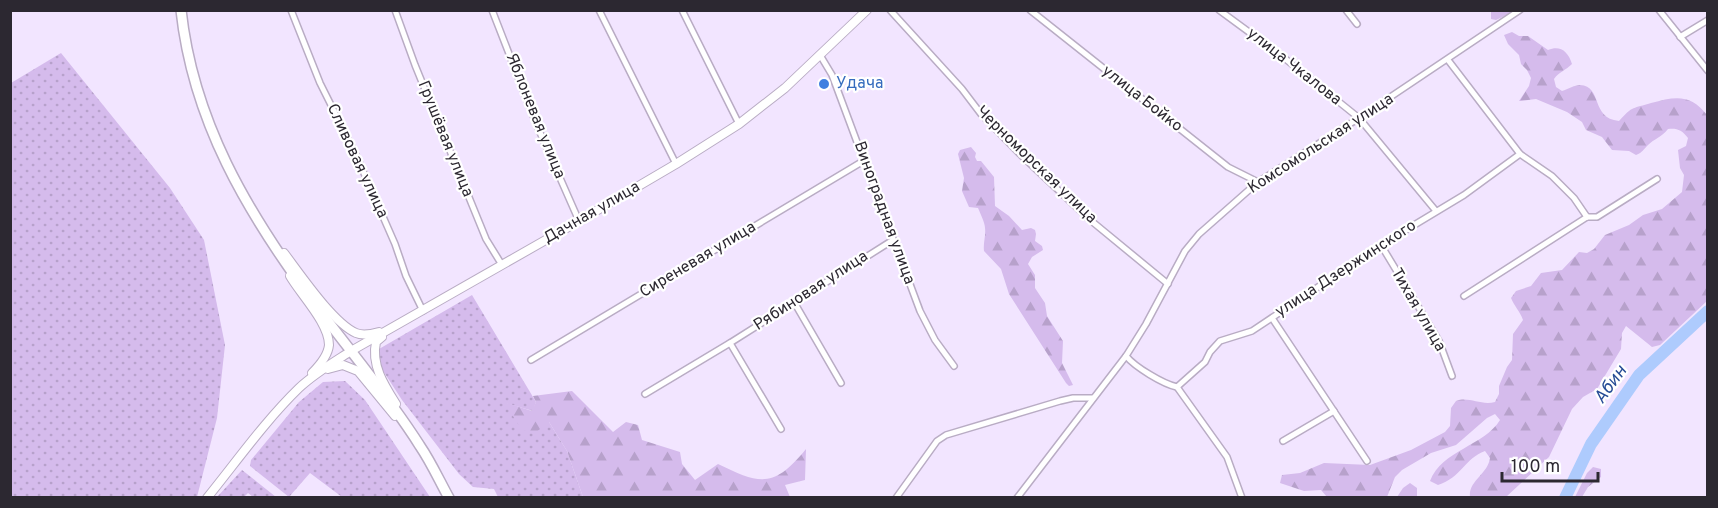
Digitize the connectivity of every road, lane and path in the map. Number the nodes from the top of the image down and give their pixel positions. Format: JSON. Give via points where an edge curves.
{"nodes":[{"id":1,"x":181,"y":10,"type":"edge"},
{"id":2,"x":291,"y":10,"type":"edge"},
{"id":3,"x":395,"y":10,"type":"edge"},
{"id":4,"x":492,"y":10,"type":"edge"},
{"id":5,"x":599,"y":10,"type":"edge"},
{"id":6,"x":682,"y":10,"type":"edge"},
{"id":7,"x":867,"y":10,"type":"edge"},
{"id":8,"x":890,"y":10,"type":"edge"},
{"id":9,"x":1030,"y":10,"type":"edge"},
{"id":10,"x":1219,"y":10,"type":"edge"},
{"id":11,"x":1346,"y":10,"type":"edge"},
{"id":12,"x":1520,"y":10,"type":"edge"},
{"id":13,"x":1659,"y":10,"type":"edge"},
{"id":14,"x":1707,"y":20,"type":"edge"},
{"id":15,"x":1357,"y":24,"type":"dead end"},
{"id":16,"x":1680,"y":38,"type":"junction"},
{"id":17,"x":820,"y":55,"type":"junction"},
{"id":18,"x":1448,"y":60,"type":"junction"},
{"id":19,"x":1707,"y":71,"type":"edge"},
{"id":20,"x":1359,"y":118,"type":"junction"},
{"id":21,"x":739,"y":124,"type":"junction"},
{"id":22,"x":1520,"y":154,"type":"junction"},
{"id":23,"x":865,"y":160,"type":"junction"},
{"id":24,"x":676,"y":164,"type":"junction"},
{"id":25,"x":1657,"y":179,"type":"dead end"},
{"id":26,"x":1258,"y":182,"type":"junction"},
{"id":27,"x":250,"y":210,"type":"junction"},
{"id":28,"x":1436,"y":211,"type":"junction"},
{"id":29,"x":1587,"y":217,"type":"junction"},
{"id":30,"x":579,"y":221,"type":"junction"},
{"id":31,"x":893,"y":240,"type":"junction"},
{"id":32,"x":1381,"y":245,"type":"junction"},
{"id":33,"x":502,"y":265,"type":"junction"},
{"id":34,"x":1167,"y":284,"type":"junction"},
{"id":35,"x":1464,"y":296,"type":"dead end"},
{"id":36,"x":794,"y":302,"type":"junction"},
{"id":37,"x":423,"y":311,"type":"junction"},
{"id":38,"x":1272,"y":318,"type":"junction"},
{"id":39,"x":395,"y":327,"type":"junction"},
{"id":40,"x":730,"y":343,"type":"junction"},
{"id":41,"x":351,"y":351,"type":"junction"},
{"id":42,"x":1126,"y":356,"type":"junction"},
{"id":43,"x":531,"y":360,"type":"dead end"},
{"id":44,"x":954,"y":366,"type":"dead end"},
{"id":45,"x":1452,"y":376,"type":"dead end"},
{"id":46,"x":841,"y":383,"type":"dead end"},
{"id":47,"x":1177,"y":387,"type":"junction"},
{"id":48,"x":299,"y":388,"type":"junction"},
{"id":49,"x":645,"y":394,"type":"dead end"},
{"id":50,"x":1093,"y":398,"type":"junction"},
{"id":51,"x":1334,"y":411,"type":"junction"},
{"id":52,"x":781,"y":429,"type":"dead end"},
{"id":53,"x":1283,"y":441,"type":"dead end"},
{"id":54,"x":420,"y":446,"type":"junction"},
{"id":55,"x":1366,"y":461,"type":"dead end"},
{"id":56,"x":207,"y":498,"type":"edge"},
{"id":57,"x":449,"y":498,"type":"edge"},
{"id":58,"x":896,"y":498,"type":"edge"},
{"id":59,"x":1017,"y":498,"type":"edge"},
{"id":60,"x":1242,"y":498,"type":"edge"}],
"edges":[{"from":1,"to":27,"type":"highway","via":[[203,110]]},
{"from":2,"to":37,"type":"street","name":"Сливовая улица"},
{"from":3,"to":33,"type":"street","name":"Грушёвая улица","via":[[486,239]]},
{"from":4,"to":30,"type":"street","name":"Яблоневая улица"},
{"from":5,"to":24,"type":"street"},
{"from":6,"to":21,"type":"street"},
{"from":7,"to":17,"type":"main road","name":"Дачная улица"},
{"from":8,"to":34,"type":"street","name":"Черноморская улица","via":[[1022,155],[1089,219]]},
{"from":9,"to":26,"type":"street","name":"улица Бойко","via":[[1228,167]]},
{"from":10,"to":20,"type":"street","name":"улица Чкалова"},
{"from":11,"to":15,"type":"street"},
{"from":12,"to":18,"type":"street","name":"Комсомольская улица"},
{"from":13,"to":16,"type":"street"},
{"from":14,"to":16,"type":"street"},
{"from":16,"to":19,"type":"street"},
{"from":17,"to":21,"type":"main road","name":"Дачная улица"},
{"from":17,"to":23,"type":"street","name":"Виноградная улица","via":[[832,75]]},
{"from":18,"to":20,"type":"street","name":"Комсомольская улица"},
{"from":18,"to":22,"type":"street"},
{"from":20,"to":26,"type":"street","name":"Комсомольская улица"},
{"from":20,"to":28,"type":"street","name":"улица Чкалова"},
{"from":21,"to":24,"type":"main road","name":"Дачная улица"},
{"from":22,"to":28,"type":"street","name":"улица Дзержинского"},
{"from":22,"to":29,"type":"street","via":[[1552,176]]},
{"from":23,"to":31,"type":"street","name":"Виноградная улица"},
{"from":23,"to":43,"type":"street","name":"Сиреневая улица"},
{"from":24,"to":30,"type":"main road","name":"Дачная улица"},
{"from":25,"to":29,"type":"street","via":[[1598,217]]},
{"from":26,"to":34,"type":"street","name":"Комсомольская улица","via":[[1199,234]]},
{"from":27,"to":39,"type":"main road","via":[[331,313],[357,334],[370,335]]},
{"from":27,"to":41,"type":"highway"},
{"from":27,"to":48,"type":"main road","via":[[326,329],[329,347],[323,361]]},
{"from":28,"to":32,"type":"street","name":"улица Дзержинского"},
{"from":29,"to":35,"type":"street"},
{"from":30,"to":33,"type":"main road","name":"Дачная улица"},
{"from":31,"to":36,"type":"street","name":"Рябиновая улица"},
{"from":31,"to":44,"type":"street","name":"Виноградная улица","via":[[920,311]]},
{"from":32,"to":38,"type":"street","name":"улица Дзержинского"},
{"from":32,"to":45,"type":"street","name":"Тихая улица","via":[[1439,341]]},
{"from":33,"to":37,"type":"main road","name":"Дачная улица"},
{"from":34,"to":42,"type":"street","name":"Комсомольская улица"},
{"from":36,"to":40,"type":"street","name":"Рябиновая улица"},
{"from":36,"to":46,"type":"street"},
{"from":37,"to":39,"type":"main road","name":"Дачная улица"},
{"from":38,"to":47,"type":"street","name":"улица Дзержинского","via":[[1252,331],[1220,341],[1205,362]]},
{"from":38,"to":51,"type":"street"},
{"from":39,"to":41,"type":"main road","name":"Дачная улица"},
{"from":39,"to":54,"type":"main road","via":[[376,342],[374,354],[380,377]]},
{"from":40,"to":49,"type":"street","name":"Рябиновая улица"},
{"from":40,"to":52,"type":"street"},
{"from":41,"to":48,"type":"main road","name":"Дачная улица"},
{"from":41,"to":54,"type":"highway"},
{"from":42,"to":47,"type":"street","via":[[1134,366]]},
{"from":42,"to":50,"type":"street","name":"Комсомольская улица"},
{"from":47,"to":60,"type":"street","via":[[1227,457]]},
{"from":48,"to":54,"type":"main road","via":[[331,368],[343,365],[358,371]]},
{"from":48,"to":56,"type":"main road"},
{"from":50,"to":58,"type":"street","via":[[1060,401],[946,435],[937,441]]},
{"from":50,"to":59,"type":"street","name":"Комсомольская улица"},
{"from":51,"to":53,"type":"street"},
{"from":51,"to":55,"type":"street"},
{"from":54,"to":57,"type":"highway"}]}
